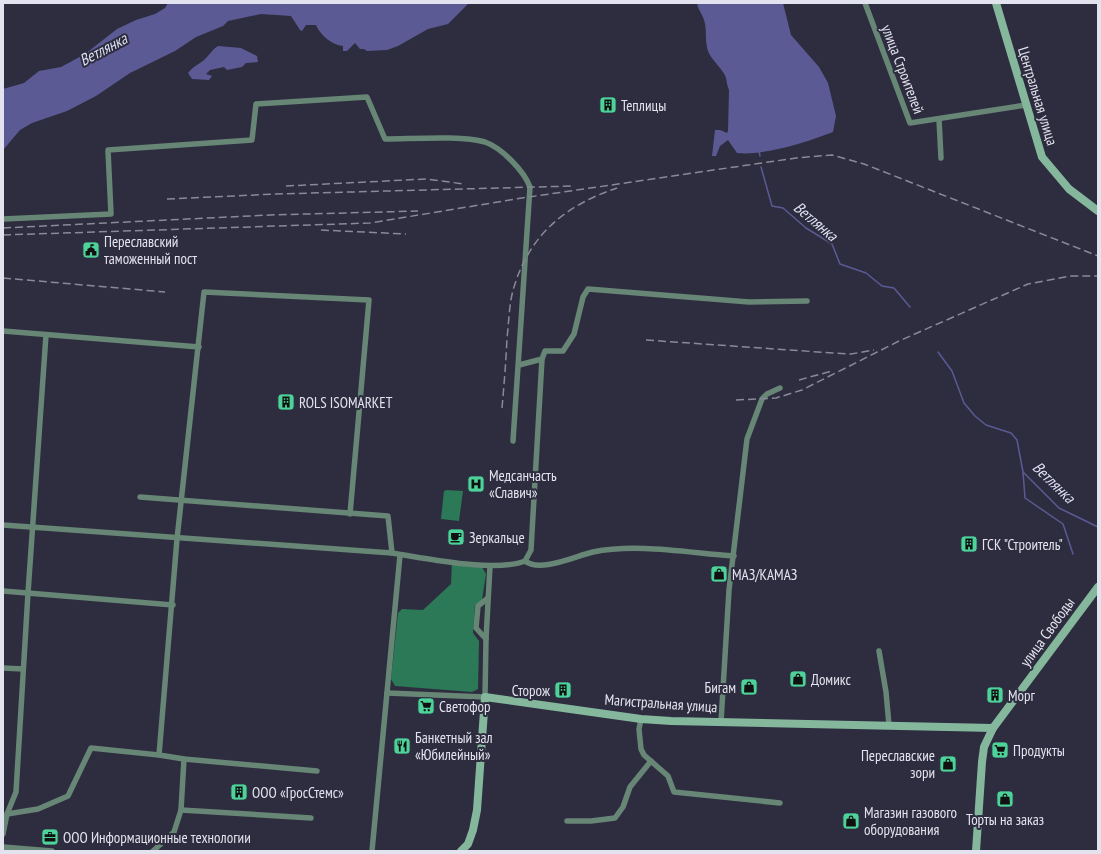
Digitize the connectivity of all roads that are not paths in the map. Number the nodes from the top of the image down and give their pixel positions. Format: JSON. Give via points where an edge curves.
{"nodes":[{"id":1,"x":865,"y":3,"type":"edge"},
{"id":2,"x":996,"y":3,"type":"edge"},
{"id":3,"x":1026,"y":105,"type":"junction"},
{"id":4,"x":939,"y":119,"type":"junction"},
{"id":5,"x":942,"y":158,"type":"dead end"},
{"id":6,"x":1098,"y":211,"type":"edge"},
{"id":7,"x":3,"y":219,"type":"edge"},
{"id":8,"x":807,"y":301,"type":"dead end"},
{"id":9,"x":3,"y":331,"type":"edge"},
{"id":10,"x":46,"y":335,"type":"junction"},
{"id":11,"x":199,"y":347,"type":"junction"},
{"id":12,"x":542,"y":359,"type":"junction"},
{"id":13,"x":519,"y":364,"type":"junction"},
{"id":14,"x":780,"y":388,"type":"dead end"},
{"id":15,"x":513,"y":441,"type":"dead end"},
{"id":16,"x":140,"y":497,"type":"dead end"},
{"id":17,"x":182,"y":499,"type":"junction"},
{"id":18,"x":350,"y":514,"type":"junction"},
{"id":19,"x":3,"y":525,"type":"edge"},
{"id":20,"x":33,"y":527,"type":"junction"},
{"id":21,"x":177,"y":539,"type":"junction"},
{"id":22,"x":392,"y":553,"type":"junction"},
{"id":23,"x":400,"y":555,"type":"junction"},
{"id":24,"x":734,"y":556,"type":"junction"},
{"id":25,"x":525,"y":561,"type":"junction"},
{"id":26,"x":490,"y":566,"type":"junction"},
{"id":27,"x":1098,"y":587,"type":"edge"},
{"id":28,"x":3,"y":591,"type":"edge"},
{"id":29,"x":28,"y":593,"type":"junction"},
{"id":30,"x":488,"y":598,"type":"junction"},
{"id":31,"x":173,"y":604,"type":"junction"},
{"id":32,"x":486,"y":639,"type":"junction"},
{"id":33,"x":879,"y":651,"type":"dead end"},
{"id":34,"x":3,"y":668,"type":"edge"},
{"id":35,"x":23,"y":669,"type":"junction"},
{"id":36,"x":387,"y":693,"type":"junction"},
{"id":37,"x":485,"y":697,"type":"junction"},
{"id":38,"x":641,"y":719,"type":"junction"},
{"id":39,"x":721,"y":722,"type":"junction"},
{"id":40,"x":888,"y":725,"type":"junction"},
{"id":41,"x":993,"y":728,"type":"junction"},
{"id":42,"x":159,"y":755,"type":"junction"},
{"id":43,"x":184,"y":759,"type":"junction"},
{"id":44,"x":651,"y":761,"type":"junction"},
{"id":45,"x":316,"y":771,"type":"dead end"},
{"id":46,"x":780,"y":803,"type":"dead end"},
{"id":47,"x":181,"y":810,"type":"junction"},
{"id":48,"x":7,"y":814,"type":"junction"},
{"id":49,"x":311,"y":818,"type":"dead end"},
{"id":50,"x":567,"y":821,"type":"dead end"},
{"id":51,"x":3,"y":834,"type":"edge"},
{"id":52,"x":3,"y":847,"type":"edge"},
{"id":53,"x":52,"y":851,"type":"edge"},
{"id":54,"x":153,"y":851,"type":"edge"},
{"id":55,"x":372,"y":851,"type":"edge"},
{"id":56,"x":461,"y":851,"type":"edge"},
{"id":57,"x":976,"y":851,"type":"edge"}],
"edges":[{"from":1,"to":4,"type":"street","name":"улица Строителей","via":[[910,123]]},
{"from":2,"to":3,"type":"main road","name":"Центральная улица"},
{"from":3,"to":4,"type":"street","name":"улица Строителей"},
{"from":3,"to":6,"type":"main road","name":"Центральная улица","via":[[1042,157],[1057,177]]},
{"from":4,"to":5,"type":"street"},
{"from":7,"to":13,"type":"street","via":[[111,214],[108,150],[252,140],[256,104],[367,97],[385,139],[466,139],[486,143],[515,163],[527,180],[530,187]]},
{"from":8,"to":12,"type":"street","via":[[749,302],[588,289],[583,298],[574,334],[563,351],[545,351]]},
{"from":9,"to":10,"type":"street"},
{"from":10,"to":11,"type":"street"},
{"from":10,"to":20,"type":"street"},
{"from":11,"to":17,"type":"street"},
{"from":11,"to":18,"type":"street","via":[[204,292],[369,300]]},
{"from":12,"to":13,"type":"street","via":[[524,365]]},
{"from":12,"to":25,"type":"street","via":[[531,550]]},
{"from":13,"to":15,"type":"street"},
{"from":14,"to":24,"type":"street","via":[[762,399],[747,439]]},
{"from":16,"to":17,"type":"street"},
{"from":17,"to":18,"type":"street"},
{"from":17,"to":21,"type":"street"},
{"from":18,"to":22,"type":"street","via":[[388,516]]},
{"from":19,"to":20,"type":"street"},
{"from":20,"to":21,"type":"street"},
{"from":20,"to":29,"type":"street"},
{"from":21,"to":22,"type":"street"},
{"from":21,"to":31,"type":"street"},
{"from":22,"to":23,"type":"street"},
{"from":23,"to":26,"type":"street"},
{"from":23,"to":36,"type":"street"},
{"from":24,"to":25,"type":"street","via":[[617,548],[542,566],[531,565]]},
{"from":24,"to":39,"type":"street","via":[[728,590]]},
{"from":25,"to":26,"type":"street"},
{"from":26,"to":30,"type":"street"},
{"from":27,"to":41,"type":"main road","name":"улица Свободы"},
{"from":28,"to":29,"type":"street"},
{"from":29,"to":31,"type":"street"},
{"from":29,"to":35,"type":"street"},
{"from":30,"to":32,"type":"street"},
{"from":30,"to":32,"type":"street","via":[[478,606],[476,628]]},
{"from":31,"to":42,"type":"street"},
{"from":32,"to":37,"type":"street"},
{"from":33,"to":40,"type":"street"},
{"from":34,"to":35,"type":"street"},
{"from":35,"to":48,"type":"street","via":[[16,792]]},
{"from":36,"to":37,"type":"street"},
{"from":36,"to":55,"type":"street"},
{"from":37,"to":38,"type":"main road","name":"Магистральная улица"},
{"from":37,"to":56,"type":"main road","via":[[477,810],[468,844]]},
{"from":38,"to":39,"type":"main road","name":"Магистральная улица"},
{"from":38,"to":44,"type":"street","via":[[641,749]]},
{"from":39,"to":40,"type":"main road","name":"Магистральная улица"},
{"from":40,"to":41,"type":"main road","name":"Магистральная улица"},
{"from":41,"to":57,"type":"main road","name":"улица Свободы","via":[[984,747]]},
{"from":42,"to":43,"type":"street"},
{"from":42,"to":48,"type":"street","via":[[91,748],[68,796],[38,809]]},
{"from":43,"to":45,"type":"street"},
{"from":43,"to":47,"type":"street"},
{"from":44,"to":46,"type":"street","via":[[668,776],[674,792]]},
{"from":44,"to":50,"type":"street","via":[[630,787],[623,807],[614,818]]},
{"from":47,"to":49,"type":"street"},
{"from":47,"to":54,"type":"street","via":[[174,832]]},
{"from":48,"to":51,"type":"street"},
{"from":52,"to":53,"type":"street"}]}
